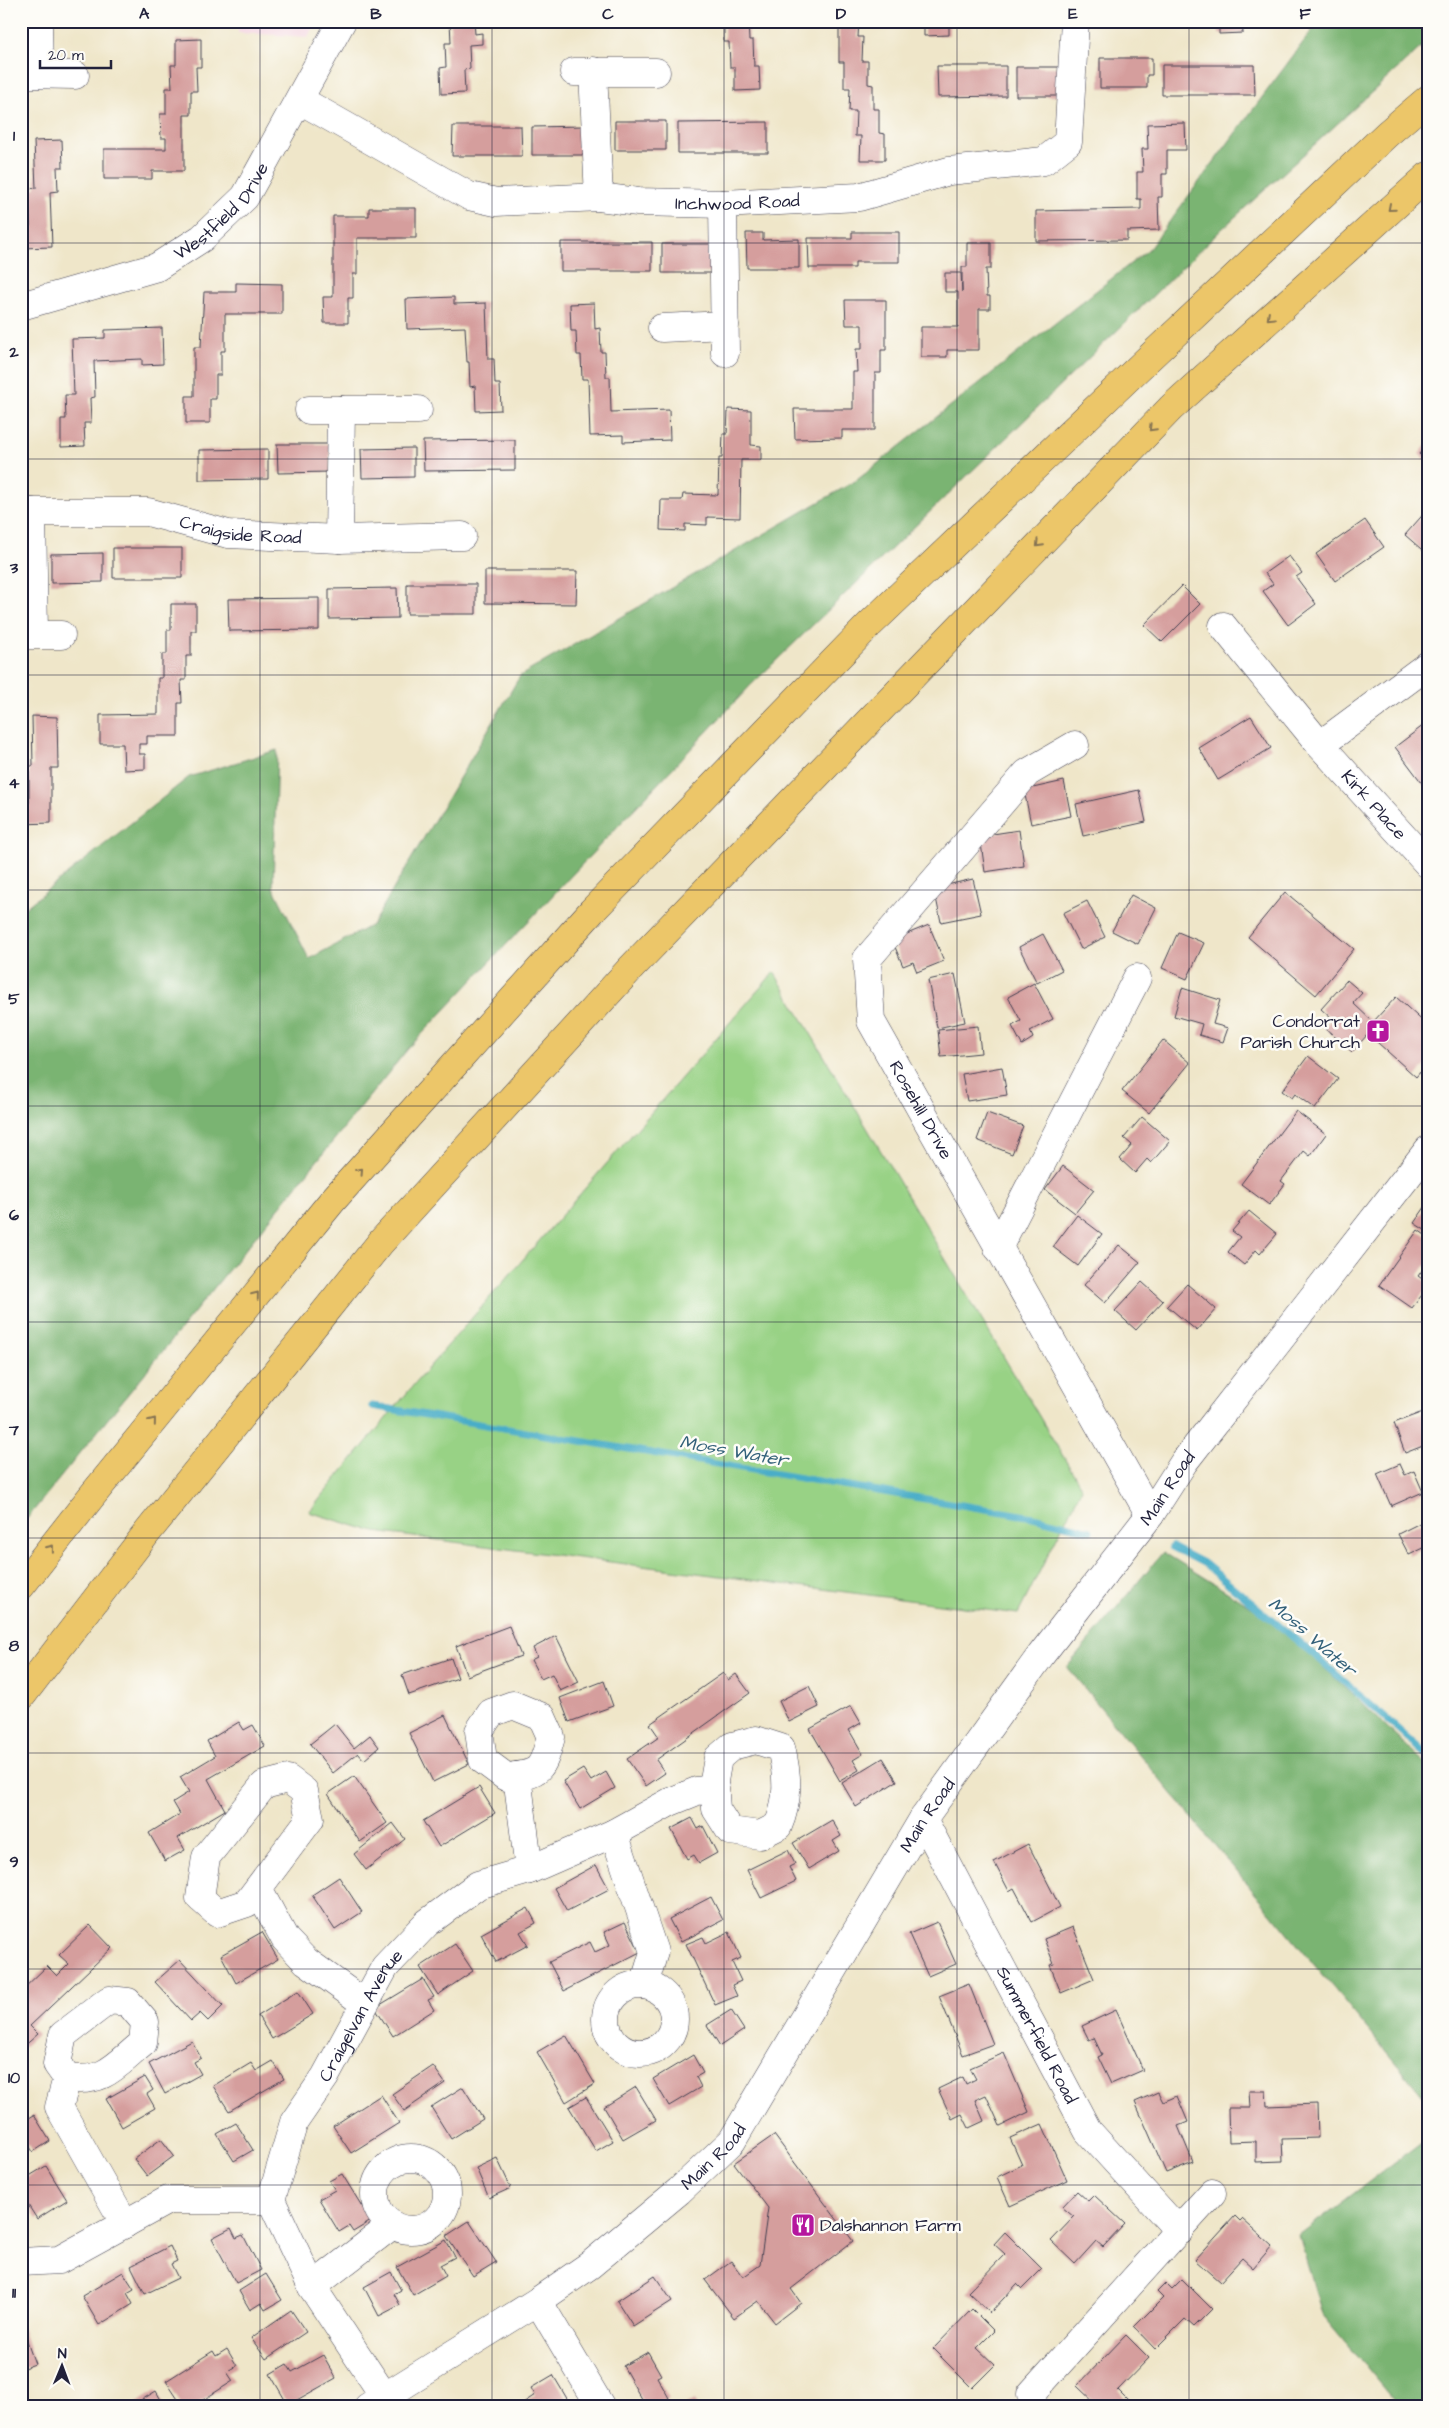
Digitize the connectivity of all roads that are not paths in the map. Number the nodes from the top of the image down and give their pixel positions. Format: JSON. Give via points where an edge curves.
{"nodes":[{"id":1,"x":38,"y":21,"type":"edge"},
{"id":2,"x":342,"y":21,"type":"edge"},
{"id":3,"x":1075,"y":21,"type":"edge"},
{"id":4,"x":656,"y":72,"type":"dead end"},
{"id":5,"x":30,"y":74,"type":"edge"},
{"id":6,"x":75,"y":75,"type":"dead end"},
{"id":7,"x":1428,"y":99,"type":"edge"},
{"id":8,"x":300,"y":100,"type":"junction"},
{"id":9,"x":1428,"y":176,"type":"edge"},
{"id":10,"x":599,"y":197,"type":"junction"},
{"id":11,"x":723,"y":204,"type":"junction"},
{"id":12,"x":21,"y":306,"type":"edge"},
{"id":13,"x":725,"y":325,"type":"junction"},
{"id":14,"x":662,"y":328,"type":"dead end"},
{"id":15,"x":726,"y":353,"type":"dead end"},
{"id":16,"x":309,"y":410,"type":"dead end"},
{"id":17,"x":341,"y":410,"type":"junction"},
{"id":18,"x":418,"y":410,"type":"dead end"},
{"id":19,"x":27,"y":512,"type":"edge"},
{"id":20,"x":462,"y":536,"type":"dead end"},
{"id":21,"x":339,"y":538,"type":"junction"},
{"id":22,"x":1223,"y":626,"type":"dead end"},
{"id":23,"x":28,"y":634,"type":"edge"},
{"id":24,"x":61,"y":635,"type":"dead end"},
{"id":25,"x":1428,"y":665,"type":"edge"},
{"id":26,"x":1074,"y":745,"type":"dead end"},
{"id":27,"x":1320,"y":745,"type":"junction"},
{"id":28,"x":1428,"y":864,"type":"edge"},
{"id":29,"x":1137,"y":978,"type":"dead end"},
{"id":30,"x":1428,"y":1150,"type":"edge"},
{"id":31,"x":998,"y":1248,"type":"junction"},
{"id":32,"x":1150,"y":1515,"type":"junction"},
{"id":33,"x":21,"y":1586,"type":"edge"},
{"id":34,"x":21,"y":1698,"type":"edge"},
{"id":35,"x":517,"y":1776,"type":"dead end"},
{"id":36,"x":714,"y":1790,"type":"dead end"},
{"id":37,"x":923,"y":1820,"type":"junction"},
{"id":38,"x":614,"y":1833,"type":"junction"},
{"id":39,"x":529,"y":1870,"type":"junction"},
{"id":40,"x":258,"y":1888,"type":"junction"},
{"id":41,"x":644,"y":1985,"type":"dead end"},
{"id":42,"x":364,"y":2003,"type":"junction"},
{"id":43,"x":67,"y":2078,"type":"dead end"},
{"id":44,"x":1212,"y":2193,"type":"dead end"},
{"id":45,"x":271,"y":2200,"type":"junction"},
{"id":46,"x":125,"y":2224,"type":"junction"},
{"id":47,"x":391,"y":2226,"type":"dead end"},
{"id":48,"x":1179,"y":2231,"type":"junction"},
{"id":49,"x":21,"y":2262,"type":"edge"},
{"id":50,"x":312,"y":2288,"type":"junction"},
{"id":51,"x":538,"y":2301,"type":"junction"},
{"id":52,"x":1031,"y":2394,"type":"dead end"},
{"id":53,"x":376,"y":2401,"type":"edge"},
{"id":54,"x":601,"y":2407,"type":"edge"}],
"edges":[{"from":1,"to":5,"type":"street"},
{"from":2,"to":8,"type":"street","name":"Westfield Drive"},
{"from":3,"to":11,"type":"street","name":"Inchwood Road","via":[[1068,142],[1044,161],[949,171],[859,197]]},
{"from":4,"to":10,"type":"street","via":[[584,72]]},
{"from":5,"to":6,"type":"street"},
{"from":33,"to":7,"type":"highway","one_way":true,"via":[[333,1200],[592,911],[868,626],[1386,134]]},
{"from":8,"to":10,"type":"street","name":"Inchwood Road","via":[[469,196],[496,202]]},
{"from":8,"to":12,"type":"street","name":"Westfield Drive","via":[[245,197],[202,238],[157,267]]},
{"from":9,"to":34,"type":"highway","one_way":true,"via":[[1171,408],[631,968],[381,1242],[146,1534]]},
{"from":10,"to":11,"type":"street","name":"Inchwood Road","via":[[638,202]]},
{"from":11,"to":13,"type":"street"},
{"from":13,"to":14,"type":"street"},
{"from":13,"to":15,"type":"street"},
{"from":16,"to":17,"type":"street"},
{"from":17,"to":18,"type":"street"},
{"from":17,"to":21,"type":"street"},
{"from":19,"to":21,"type":"street","name":"Craigside Road","via":[[148,512],[228,534]]},
{"from":19,"to":23,"type":"street"},
{"from":20,"to":21,"type":"street","name":"Craigside Road"},
{"from":22,"to":27,"type":"street","name":"Kirk Place"},
{"from":23,"to":24,"type":"street"},
{"from":25,"to":27,"type":"street"},
{"from":26,"to":31,"type":"street","name":"Rosehill Drive","via":[[1026,773],[867,959],[870,1021]]},
{"from":27,"to":28,"type":"street","name":"Kirk Place"},
{"from":29,"to":31,"type":"street"},
{"from":30,"to":32,"type":"street","name":"Main Road","via":[[1184,1462]]},
{"from":31,"to":32,"type":"street","name":"Rosehill Drive"},
{"from":32,"to":37,"type":"street","name":"Main Road","via":[[1041,1655]]},
{"from":35,"to":39,"type":"street"},
{"from":36,"to":38,"type":"street","name":"Craigelvan Avenue","via":[[698,1791],[670,1802]]},
{"from":37,"to":48,"type":"street","name":"Summerfield Road","via":[[1088,2131]]},
{"from":37,"to":51,"type":"street","name":"Main Road","via":[[732,2141],[679,2191],[590,2265]]},
{"from":38,"to":39,"type":"street","name":"Craigelvan Avenue"},
{"from":38,"to":41,"type":"street","via":[[654,1952]]},
{"from":39,"to":42,"type":"street","name":"Craigelvan Avenue","via":[[478,1885],[427,1923],[385,1967]]},
{"from":40,"to":40,"type":"street","via":[[247,1903],[217,1913],[200,1898],[206,1856],[264,1785],[288,1779],[304,1791],[310,1819]]},
{"from":40,"to":42,"type":"street","via":[[285,1938],[306,1961]]},
{"from":42,"to":45,"type":"street","name":"Craigelvan Avenue","via":[[325,2077],[294,2122]]},
{"from":43,"to":46,"type":"street","via":[[59,2107]]},
{"from":44,"to":48,"type":"street"},
{"from":45,"to":46,"type":"street","via":[[168,2200]]},
{"from":45,"to":50,"type":"street"},
{"from":46,"to":49,"type":"street","via":[[59,2260]]},
{"from":47,"to":50,"type":"street"},
{"from":48,"to":52,"type":"street"},
{"from":50,"to":53,"type":"street"},
{"from":51,"to":53,"type":"street","name":"Main Road"},
{"from":51,"to":54,"type":"street"}]}
